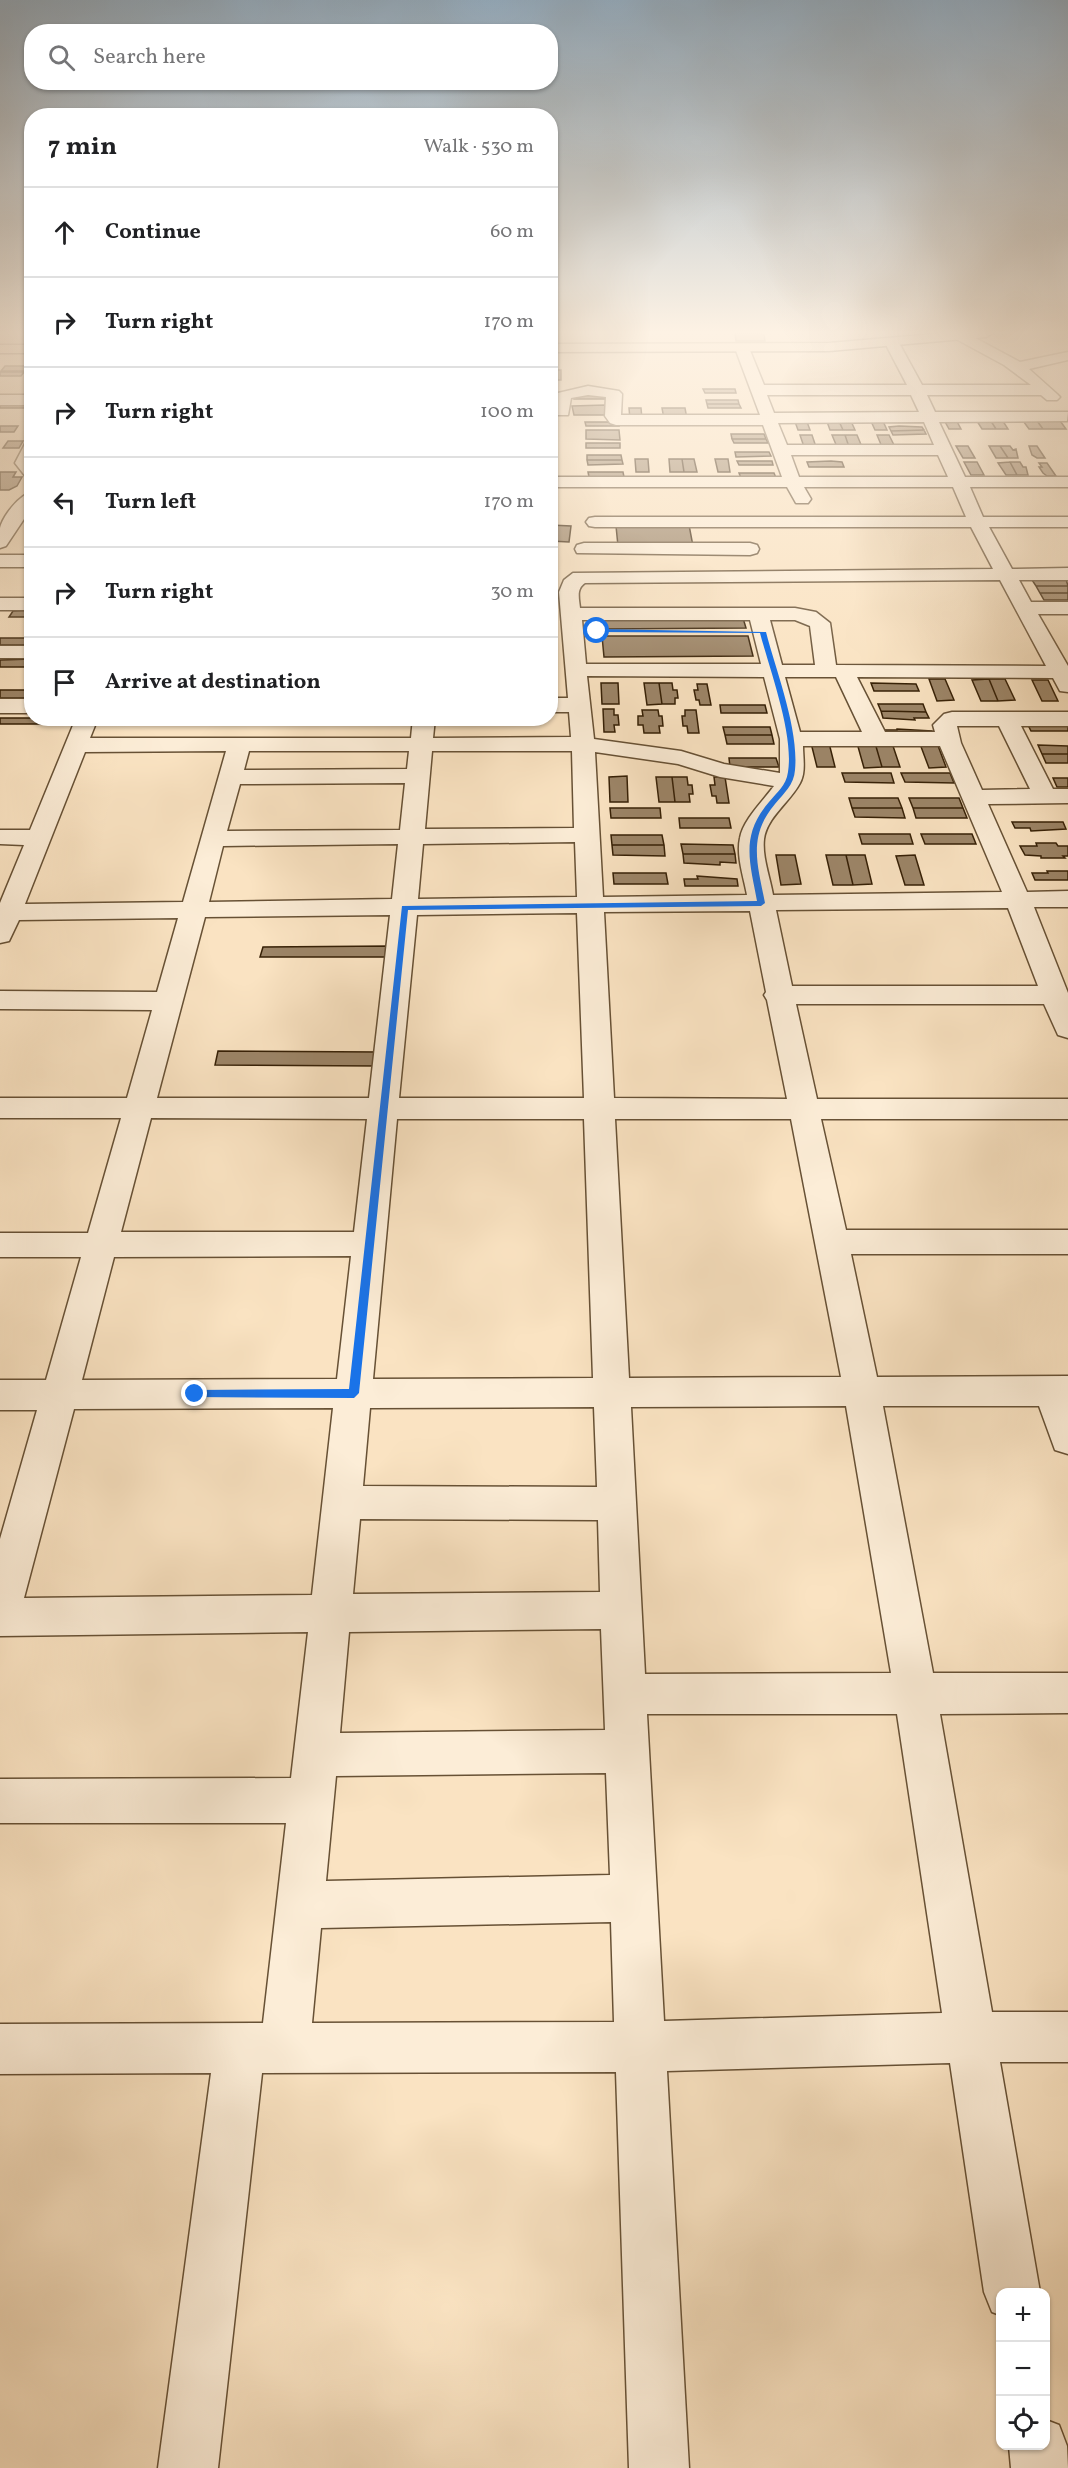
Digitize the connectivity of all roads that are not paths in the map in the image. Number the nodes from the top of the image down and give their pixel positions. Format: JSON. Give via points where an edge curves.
{"nodes":[{"id":1,"x":839,"y":448,"type":"edge"},
{"id":2,"x":942,"y":448,"type":"edge"},
{"id":3,"x":781,"y":450,"type":"joint"},
{"id":4,"x":558,"y":482,"type":"edge"},
{"id":5,"x":595,"y":482,"type":"junction"},
{"id":6,"x":710,"y":482,"type":"junction"},
{"id":7,"x":898,"y":482,"type":"junction"},
{"id":8,"x":959,"y":482,"type":"junction"},
{"id":9,"x":1068,"y":482,"type":"edge"},
{"id":10,"x":794,"y":483,"type":"junction"},
{"id":11,"x":854,"y":483,"type":"junction"},
{"id":12,"x":22,"y":499,"type":"edge"},
{"id":13,"x":817,"y":500,"type":"dead end"},
{"id":14,"x":863,"y":500,"type":"dead end"},
{"id":15,"x":914,"y":510,"type":"junction"},
{"id":16,"x":595,"y":522,"type":"junction"},
{"id":17,"x":717,"y":522,"type":"junction"},
{"id":18,"x":977,"y":522,"type":"junction"},
{"id":19,"x":1068,"y":522,"type":"edge"},
{"id":20,"x":6,"y":523,"type":"edge"},
{"id":21,"x":24,"y":523,"type":"edge"},
{"id":22,"x":0,"y":542,"type":"edge"},
{"id":23,"x":750,"y":549,"type":"dead end"},
{"id":24,"x":0,"y":561,"type":"edge"},
{"id":25,"x":24,"y":561,"type":"edge"},
{"id":26,"x":577,"y":565,"type":"junction"},
{"id":27,"x":1005,"y":574,"type":"junction"},
{"id":28,"x":1068,"y":574,"type":"edge"},
{"id":29,"x":0,"y":604,"type":"edge"},
{"id":30,"x":24,"y":604,"type":"edge"},
{"id":31,"x":1025,"y":608,"type":"junction"},
{"id":32,"x":1068,"y":608,"type":"edge"},
{"id":33,"x":566,"y":611,"type":"edge"},
{"id":34,"x":760,"y":623,"type":"junction"},
{"id":35,"x":0,"y":652,"type":"edge"},
{"id":36,"x":24,"y":652,"type":"edge"},
{"id":37,"x":773,"y":672,"type":"junction"},
{"id":38,"x":835,"y":672,"type":"junction"},
{"id":39,"x":1066,"y":676,"type":"edge"},
{"id":40,"x":569,"y":680,"type":"edge"},
{"id":41,"x":0,"y":706,"type":"edge"},
{"id":42,"x":24,"y":706,"type":"edge"},
{"id":43,"x":1006,"y":719,"type":"junction"},
{"id":44,"x":1068,"y":719,"type":"edge"},
{"id":45,"x":84,"y":726,"type":"edge"},
{"id":46,"x":791,"y":739,"type":"junction"},
{"id":47,"x":877,"y":739,"type":"junction"},
{"id":48,"x":583,"y":744,"type":"junction"},
{"id":49,"x":950,"y":744,"type":"junction"},
{"id":50,"x":76,"y":745,"type":"junction"},
{"id":51,"x":239,"y":745,"type":"junction"},
{"id":52,"x":421,"y":746,"type":"edge"},
{"id":53,"x":230,"y":777,"type":"junction"},
{"id":54,"x":789,"y":782,"type":"junction"},
{"id":55,"x":1056,"y":796,"type":"edge"},
{"id":56,"x":974,"y":797,"type":"junction"},
{"id":57,"x":587,"y":835,"type":"junction"},
{"id":58,"x":0,"y":837,"type":"edge"},
{"id":59,"x":39,"y":837,"type":"junction"},
{"id":60,"x":412,"y":837,"type":"junction"},
{"id":61,"x":213,"y":839,"type":"junction"},
{"id":62,"x":1068,"y":899,"type":"edge"},
{"id":63,"x":1018,"y":900,"type":"junction"},
{"id":64,"x":761,"y":903,"type":"junction"},
{"id":65,"x":590,"y":906,"type":"junction"},
{"id":66,"x":404,"y":908,"type":"junction"},
{"id":67,"x":193,"y":910,"type":"junction"},
{"id":68,"x":3,"y":920,"type":"edge"},
{"id":69,"x":778,"y":995,"type":"junction"},
{"id":70,"x":1055,"y":995,"type":"junction"},
{"id":71,"x":0,"y":1000,"type":"edge"},
{"id":72,"x":168,"y":1001,"type":"junction"},
{"id":73,"x":1068,"y":1029,"type":"edge"},
{"id":74,"x":0,"y":1108,"type":"edge"},
{"id":75,"x":139,"y":1108,"type":"junction"},
{"id":76,"x":384,"y":1108,"type":"junction"},
{"id":77,"x":599,"y":1108,"type":"junction"},
{"id":78,"x":803,"y":1109,"type":"junction"},
{"id":79,"x":1068,"y":1109,"type":"edge"},
{"id":80,"x":831,"y":1242,"type":"junction"},
{"id":81,"x":1068,"y":1242,"type":"edge"},
{"id":82,"x":369,"y":1244,"type":"junction"},
{"id":83,"x":0,"y":1245,"type":"edge"},
{"id":84,"x":101,"y":1245,"type":"junction"},
{"id":85,"x":1061,"y":1391,"type":"edge"},
{"id":86,"x":612,"y":1392,"type":"junction"},
{"id":87,"x":861,"y":1392,"type":"junction"},
{"id":88,"x":354,"y":1393,"type":"junction"},
{"id":89,"x":60,"y":1394,"type":"junction"},
{"id":90,"x":0,"y":1395,"type":"edge"},
{"id":91,"x":1068,"y":1439,"type":"edge"},
{"id":92,"x":342,"y":1502,"type":"junction"},
{"id":93,"x":617,"y":1503,"type":"junction"},
{"id":94,"x":622,"y":1610,"type":"junction"},
{"id":95,"x":0,"y":1611,"type":"edge"},
{"id":96,"x":331,"y":1613,"type":"junction"},
{"id":97,"x":0,"y":1617,"type":"edge"},
{"id":98,"x":626,"y":1694,"type":"junction"},
{"id":99,"x":917,"y":1694,"type":"junction"},
{"id":100,"x":1068,"y":1694,"type":"edge"},
{"id":101,"x":628,"y":1751,"type":"junction"},
{"id":102,"x":316,"y":1755,"type":"junction"},
{"id":103,"x":311,"y":1800,"type":"junction"},
{"id":104,"x":0,"y":1801,"type":"edge"},
{"id":105,"x":635,"y":1898,"type":"junction"},
{"id":106,"x":301,"y":1905,"type":"junction"},
{"id":107,"x":969,"y":2037,"type":"junction"},
{"id":108,"x":1068,"y":2037,"type":"edge"},
{"id":109,"x":642,"y":2047,"type":"junction"},
{"id":110,"x":263,"y":2048,"type":"junction"},
{"id":111,"x":0,"y":2049,"type":"edge"},
{"id":112,"x":1011,"y":2288,"type":"edge"},
{"id":113,"x":1039,"y":2450,"type":"edge"},
{"id":114,"x":188,"y":2468,"type":"edge"},
{"id":115,"x":659,"y":2468,"type":"edge"},
{"id":116,"x":1041,"y":2468,"type":"edge"}],
"edges":[{"from":1,"to":3,"type":"street"},
{"from":2,"to":8,"type":"street"},
{"from":3,"to":10,"type":"street"},
{"from":4,"to":5,"type":"street"},
{"from":5,"to":6,"type":"street"},
{"from":5,"to":16,"type":"street"},
{"from":6,"to":10,"type":"street"},
{"from":6,"to":17,"type":"street"},
{"from":7,"to":8,"type":"street"},
{"from":7,"to":11,"type":"street"},
{"from":7,"to":15,"type":"street"},
{"from":8,"to":9,"type":"street"},
{"from":8,"to":18,"type":"street"},
{"from":10,"to":11,"type":"street"},
{"from":10,"to":13,"type":"street","via":[[800,497]]},
{"from":11,"to":14,"type":"street"},
{"from":12,"to":20,"type":"street"},
{"from":15,"to":17,"type":"street"},
{"from":15,"to":18,"type":"street"},
{"from":16,"to":17,"type":"street"},
{"from":16,"to":26,"type":"street"},
{"from":18,"to":19,"type":"street"},
{"from":18,"to":27,"type":"street"},
{"from":20,"to":21,"type":"street"},
{"from":20,"to":22,"type":"street"},
{"from":23,"to":26,"type":"street"},
{"from":24,"to":25,"type":"street"},
{"from":26,"to":27,"type":"street"},
{"from":26,"to":33,"type":"street"},
{"from":27,"to":28,"type":"street"},
{"from":27,"to":31,"type":"street"},
{"from":29,"to":30,"type":"street"},
{"from":31,"to":32,"type":"street"},
{"from":31,"to":39,"type":"street"},
{"from":33,"to":34,"type":"street"},
{"from":33,"to":40,"type":"street"},
{"from":34,"to":37,"type":"street"},
{"from":34,"to":38,"type":"street","via":[[822,632]]},
{"from":35,"to":36,"type":"street"},
{"from":37,"to":38,"type":"street"},
{"from":37,"to":40,"type":"street"},
{"from":37,"to":46,"type":"street"},
{"from":38,"to":39,"type":"street"},
{"from":38,"to":47,"type":"street"},
{"from":40,"to":48,"type":"street"},
{"from":41,"to":42,"type":"street"},
{"from":43,"to":44,"type":"street"},
{"from":43,"to":49,"type":"street","via":[[945,722]]},
{"from":43,"to":55,"type":"street"},
{"from":45,"to":50,"type":"street"},
{"from":46,"to":47,"type":"street"},
{"from":46,"to":54,"type":"street"},
{"from":47,"to":49,"type":"street","via":[[948,738]]},
{"from":48,"to":52,"type":"street"},
{"from":48,"to":54,"type":"street","via":[[681,758],[720,770]]},
{"from":48,"to":57,"type":"street"},
{"from":49,"to":56,"type":"street"},
{"from":50,"to":51,"type":"street"},
{"from":50,"to":59,"type":"street"},
{"from":51,"to":52,"type":"street"},
{"from":51,"to":53,"type":"street"},
{"from":52,"to":53,"type":"street"},
{"from":52,"to":60,"type":"street"},
{"from":53,"to":61,"type":"street"},
{"from":54,"to":64,"type":"street","via":[[752,837]]},
{"from":55,"to":56,"type":"street"},
{"from":56,"to":63,"type":"street"},
{"from":57,"to":60,"type":"street"},
{"from":57,"to":65,"type":"street"},
{"from":58,"to":59,"type":"street"},
{"from":59,"to":68,"type":"street"},
{"from":60,"to":61,"type":"street"},
{"from":60,"to":66,"type":"street"},
{"from":61,"to":67,"type":"street"},
{"from":62,"to":63,"type":"street"},
{"from":63,"to":64,"type":"street"},
{"from":63,"to":70,"type":"street"},
{"from":64,"to":65,"type":"street"},
{"from":64,"to":69,"type":"street"},
{"from":65,"to":66,"type":"street"},
{"from":65,"to":77,"type":"street"},
{"from":66,"to":67,"type":"street"},
{"from":66,"to":76,"type":"street"},
{"from":67,"to":68,"type":"street"},
{"from":67,"to":72,"type":"street"},
{"from":69,"to":70,"type":"street"},
{"from":69,"to":78,"type":"street"},
{"from":70,"to":73,"type":"street"},
{"from":71,"to":72,"type":"street"},
{"from":72,"to":75,"type":"street"},
{"from":74,"to":75,"type":"street"},
{"from":75,"to":76,"type":"street"},
{"from":75,"to":84,"type":"street"},
{"from":76,"to":77,"type":"street"},
{"from":76,"to":82,"type":"street"},
{"from":77,"to":78,"type":"street"},
{"from":77,"to":86,"type":"street"},
{"from":78,"to":79,"type":"street"},
{"from":78,"to":80,"type":"street"},
{"from":80,"to":81,"type":"street"},
{"from":80,"to":87,"type":"street"},
{"from":82,"to":84,"type":"street"},
{"from":82,"to":88,"type":"street"},
{"from":83,"to":84,"type":"street"},
{"from":84,"to":89,"type":"street"},
{"from":85,"to":87,"type":"street"},
{"from":85,"to":91,"type":"street"},
{"from":86,"to":87,"type":"street"},
{"from":86,"to":88,"type":"street"},
{"from":86,"to":93,"type":"street"},
{"from":87,"to":99,"type":"street"},
{"from":88,"to":89,"type":"street"},
{"from":88,"to":92,"type":"street"},
{"from":89,"to":90,"type":"street"},
{"from":89,"to":95,"type":"street"},
{"from":92,"to":93,"type":"street"},
{"from":92,"to":96,"type":"street"},
{"from":93,"to":94,"type":"street"},
{"from":94,"to":96,"type":"street"},
{"from":94,"to":98,"type":"street"},
{"from":96,"to":97,"type":"street"},
{"from":96,"to":102,"type":"street"},
{"from":98,"to":99,"type":"street"},
{"from":98,"to":101,"type":"street"},
{"from":99,"to":100,"type":"street"},
{"from":99,"to":107,"type":"street"},
{"from":101,"to":102,"type":"street"},
{"from":101,"to":105,"type":"street"},
{"from":102,"to":103,"type":"street"},
{"from":103,"to":104,"type":"street"},
{"from":103,"to":106,"type":"street"},
{"from":105,"to":106,"type":"street"},
{"from":105,"to":109,"type":"street"},
{"from":106,"to":110,"type":"street"},
{"from":107,"to":108,"type":"street"},
{"from":107,"to":109,"type":"street"},
{"from":107,"to":112,"type":"street"},
{"from":109,"to":110,"type":"street"},
{"from":109,"to":115,"type":"street"},
{"from":110,"to":111,"type":"street"},
{"from":110,"to":114,"type":"street"},
{"from":113,"to":116,"type":"street"}]}
